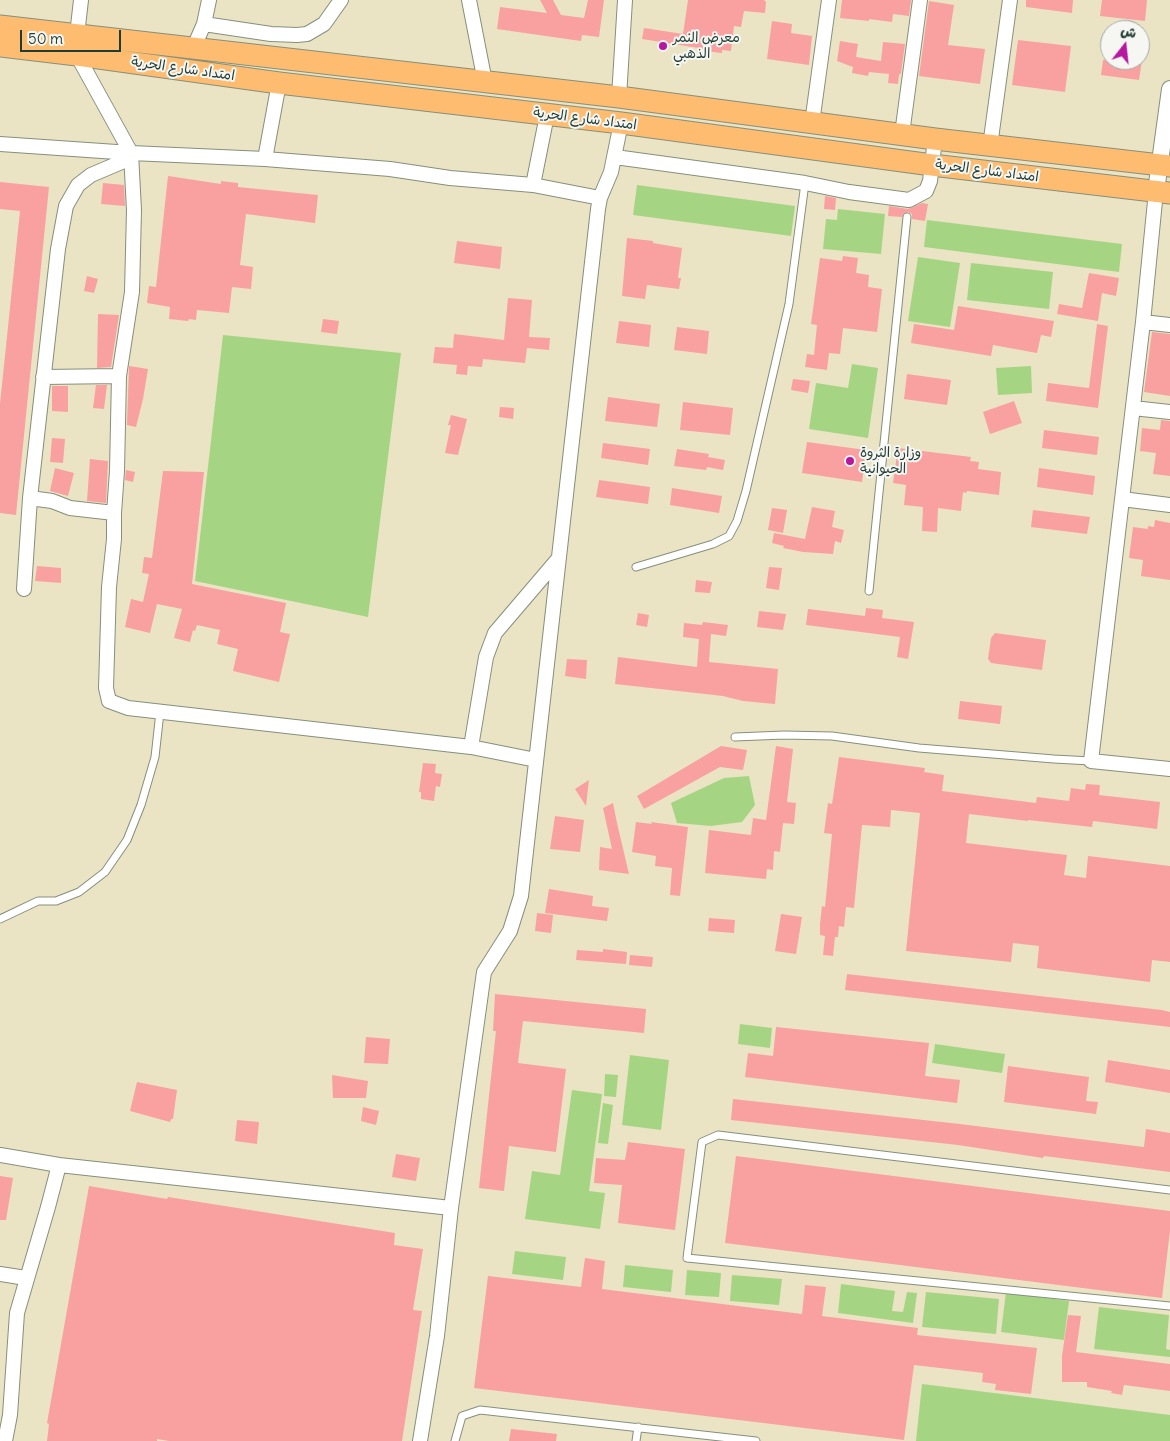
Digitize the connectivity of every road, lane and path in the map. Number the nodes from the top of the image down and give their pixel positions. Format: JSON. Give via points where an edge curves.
{"nodes":[{"id":1,"x":81,"y":0,"type":"edge"},
{"id":2,"x":209,"y":0,"type":"edge"},
{"id":3,"x":341,"y":0,"type":"edge"},
{"id":4,"x":469,"y":0,"type":"edge"},
{"id":5,"x":625,"y":0,"type":"edge"},
{"id":6,"x":829,"y":0,"type":"edge"},
{"id":7,"x":920,"y":0,"type":"edge"},
{"id":8,"x":1010,"y":0,"type":"edge"},
{"id":9,"x":204,"y":24,"type":"junction"},
{"id":10,"x":0,"y":26,"type":"edge"},
{"id":11,"x":271,"y":34,"type":"junction"},
{"id":12,"x":77,"y":45,"type":"junction"},
{"id":13,"x":0,"y":46,"type":"edge"},
{"id":14,"x":194,"y":48,"type":"junction"},
{"id":15,"x":261,"y":57,"type":"junction"},
{"id":16,"x":316,"y":63,"type":"junction"},
{"id":17,"x":485,"y":82,"type":"junction"},
{"id":18,"x":280,"y":83,"type":"junction"},
{"id":19,"x":314,"y":87,"type":"junction"},
{"id":20,"x":1170,"y":89,"type":"edge"},
{"id":21,"x":618,"y":97,"type":"junction"},
{"id":22,"x":547,"y":115,"type":"junction"},
{"id":23,"x":621,"y":123,"type":"junction"},
{"id":24,"x":812,"y":124,"type":"junction"},
{"id":25,"x":902,"y":134,"type":"junction"},
{"id":26,"x":935,"y":139,"type":"junction"},
{"id":27,"x":0,"y":144,"type":"edge"},
{"id":28,"x":990,"y":146,"type":"junction"},
{"id":29,"x":131,"y":156,"type":"junction"},
{"id":30,"x":615,"y":157,"type":"junction"},
{"id":31,"x":265,"y":159,"type":"junction"},
{"id":32,"x":932,"y":165,"type":"junction"},
{"id":33,"x":1165,"y":165,"type":"edge"},
{"id":34,"x":805,"y":183,"type":"junction"},
{"id":35,"x":533,"y":186,"type":"junction"},
{"id":36,"x":1163,"y":192,"type":"edge"},
{"id":37,"x":600,"y":198,"type":"junction"},
{"id":38,"x":907,"y":216,"type":"dead end"},
{"id":39,"x":1143,"y":322,"type":"junction"},
{"id":40,"x":1170,"y":325,"type":"edge"},
{"id":41,"x":119,"y":376,"type":"junction"},
{"id":42,"x":43,"y":377,"type":"junction"},
{"id":43,"x":1132,"y":408,"type":"junction"},
{"id":44,"x":1170,"y":412,"type":"edge"},
{"id":45,"x":30,"y":498,"type":"junction"},
{"id":46,"x":1122,"y":499,"type":"junction"},
{"id":47,"x":1170,"y":505,"type":"edge"},
{"id":48,"x":114,"y":513,"type":"junction"},
{"id":49,"x":559,"y":558,"type":"junction"},
{"id":50,"x":636,"y":567,"type":"dead end"},
{"id":51,"x":24,"y":589,"type":"dead end"},
{"id":52,"x":868,"y":592,"type":"dead end"},
{"id":53,"x":160,"y":712,"type":"junction"},
{"id":54,"x":735,"y":737,"type":"dead end"},
{"id":55,"x":471,"y":747,"type":"junction"},
{"id":56,"x":536,"y":760,"type":"junction"},
{"id":57,"x":1091,"y":760,"type":"junction"},
{"id":58,"x":1170,"y":769,"type":"edge"},
{"id":59,"x":0,"y":919,"type":"edge"},
{"id":60,"x":0,"y":1155,"type":"edge"},
{"id":61,"x":59,"y":1165,"type":"junction"},
{"id":62,"x":1170,"y":1190,"type":"edge"},
{"id":63,"x":451,"y":1208,"type":"junction"},
{"id":64,"x":0,"y":1274,"type":"edge"},
{"id":65,"x":26,"y":1278,"type":"junction"},
{"id":66,"x":1170,"y":1306,"type":"edge"},
{"id":67,"x":638,"y":1427,"type":"junction"},
{"id":68,"x":5,"y":1441,"type":"edge"},
{"id":69,"x":420,"y":1441,"type":"edge"},
{"id":70,"x":455,"y":1441,"type":"edge"},
{"id":71,"x":636,"y":1441,"type":"edge"},
{"id":72,"x":756,"y":1441,"type":"edge"}],
"edges":[{"from":1,"to":12,"type":"street"},
{"from":2,"to":9,"type":"street"},
{"from":3,"to":11,"type":"street","via":[[324,24],[307,34]]},
{"from":4,"to":17,"type":"street"},
{"from":5,"to":21,"type":"street"},
{"from":6,"to":24,"type":"street"},
{"from":7,"to":25,"type":"street"},
{"from":8,"to":28,"type":"street"},
{"from":9,"to":11,"type":"street"},
{"from":9,"to":14,"type":"street"},
{"from":10,"to":12,"type":"main road","name":"امتداد شارع الحرية"},
{"from":11,"to":15,"type":"street"},
{"from":12,"to":13,"type":"main road","name":"امتداد شارع الحرية"},
{"from":12,"to":14,"type":"main road","name":"امتداد شارع الحرية"},
{"from":12,"to":18,"type":"main road","name":"امتداد شارع الحرية"},
{"from":12,"to":29,"type":"street"},
{"from":14,"to":15,"type":"main road","name":"امتداد شارع الحرية"},
{"from":15,"to":16,"type":"main road","name":"امتداد شارع الحرية"},
{"from":16,"to":17,"type":"main road","name":"امتداد شارع الحرية"},
{"from":16,"to":19,"type":"main road"},
{"from":17,"to":21,"type":"main road","name":"امتداد شارع الحرية"},
{"from":18,"to":19,"type":"main road","name":"امتداد شارع الحرية"},
{"from":18,"to":31,"type":"street"},
{"from":19,"to":22,"type":"main road","name":"امتداد شارع الحرية"},
{"from":20,"to":33,"type":"street"},
{"from":21,"to":24,"type":"main road","name":"امتداد شارع الحرية"},
{"from":22,"to":23,"type":"main road","name":"امتداد شارع الحرية"},
{"from":22,"to":35,"type":"street"},
{"from":23,"to":30,"type":"street"},
{"from":23,"to":32,"type":"main road","name":"امتداد شارع الحرية"},
{"from":24,"to":25,"type":"main road","name":"امتداد شارع الحرية"},
{"from":25,"to":26,"type":"main road","name":"امتداد شارع الحرية"},
{"from":26,"to":28,"type":"main road","name":"امتداد شارع الحرية"},
{"from":26,"to":32,"type":"street"},
{"from":27,"to":29,"type":"street"},
{"from":28,"to":33,"type":"main road","name":"امتداد شارع الحرية"},
{"from":29,"to":31,"type":"street"},
{"from":29,"to":41,"type":"street","via":[[134,210],[132,292]]},
{"from":29,"to":42,"type":"street","via":[[91,175],[78,185],[66,206]]},
{"from":30,"to":34,"type":"street"},
{"from":30,"to":37,"type":"street"},
{"from":31,"to":35,"type":"street","via":[[390,169]]},
{"from":32,"to":34,"type":"street","via":[[926,191],[909,200]]},
{"from":32,"to":36,"type":"main road","name":"امتداد شارع الحرية"},
{"from":33,"to":36,"type":"street"},
{"from":34,"to":50,"type":"lane","via":[[789,304],[737,522],[728,536],[713,544]]},
{"from":35,"to":37,"type":"street"},
{"from":36,"to":39,"type":"street"},
{"from":37,"to":49,"type":"street"},
{"from":38,"to":52,"type":"lane"},
{"from":39,"to":40,"type":"street"},
{"from":39,"to":43,"type":"street"},
{"from":41,"to":42,"type":"street"},
{"from":41,"to":48,"type":"street"},
{"from":42,"to":45,"type":"street"},
{"from":43,"to":44,"type":"street"},
{"from":43,"to":46,"type":"street"},
{"from":45,"to":48,"type":"street","via":[[70,508]]},
{"from":45,"to":51,"type":"street"},
{"from":46,"to":47,"type":"street"},
{"from":46,"to":57,"type":"street"},
{"from":48,"to":53,"type":"street","via":[[106,688],[109,701],[128,708]]},
{"from":49,"to":55,"type":"street","via":[[495,633],[486,657]]},
{"from":49,"to":56,"type":"street"},
{"from":53,"to":55,"type":"street"},
{"from":53,"to":59,"type":"lane","via":[[154,757],[141,805],[127,840],[105,872],[79,892],[56,901],[38,901]]},
{"from":54,"to":57,"type":"lane","via":[[832,736],[919,748],[1054,760]]},
{"from":55,"to":56,"type":"street"},
{"from":56,"to":63,"type":"street","via":[[521,896],[510,931],[484,972]]},
{"from":57,"to":58,"type":"street"},
{"from":60,"to":61,"type":"street"},
{"from":61,"to":63,"type":"street"},
{"from":61,"to":65,"type":"street"},
{"from":62,"to":66,"type":"lane","via":[[718,1135],[702,1142],[687,1258]]},
{"from":63,"to":69,"type":"street","via":[[437,1336]]},
{"from":64,"to":65,"type":"street"},
{"from":65,"to":68,"type":"street","via":[[17,1313],[10,1415]]},
{"from":67,"to":70,"type":"lane","via":[[480,1410],[462,1416]]},
{"from":67,"to":71,"type":"lane"},
{"from":67,"to":72,"type":"lane"}]}
